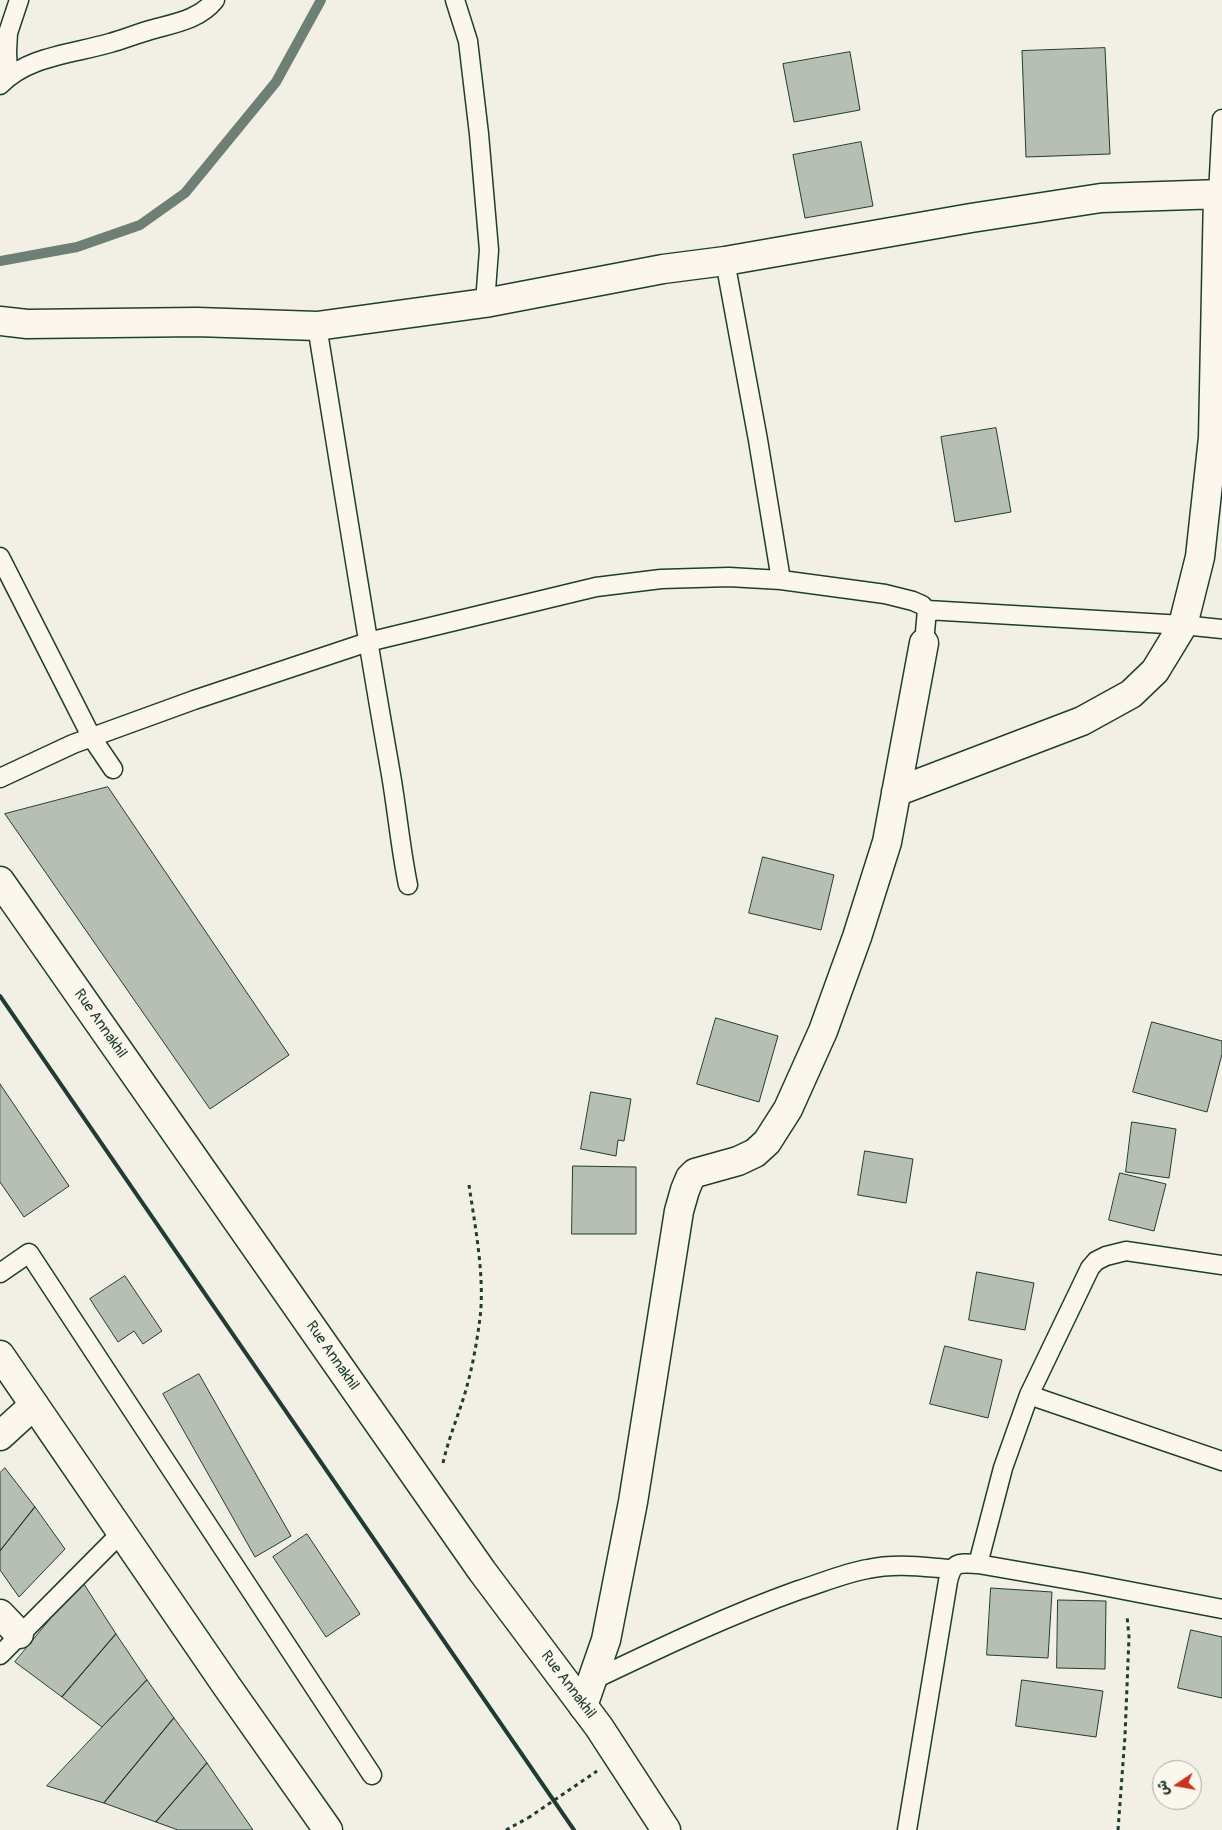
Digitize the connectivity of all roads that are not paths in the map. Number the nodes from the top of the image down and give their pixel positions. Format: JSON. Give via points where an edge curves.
{"nodes":[{"id":1,"x":19,"y":0,"type":"edge"},
{"id":2,"x":215,"y":0,"type":"edge"},
{"id":3,"x":455,"y":0,"type":"edge"},
{"id":4,"x":4,"y":81,"type":"edge"},
{"id":5,"x":1222,"y":119,"type":"edge"},
{"id":6,"x":1220,"y":194,"type":"edge"},
{"id":7,"x":725,"y":261,"type":"junction"},
{"id":8,"x":485,"y":303,"type":"junction"},
{"id":9,"x":0,"y":321,"type":"edge"},
{"id":10,"x":317,"y":326,"type":"junction"},
{"id":11,"x":0,"y":556,"type":"edge"},
{"id":12,"x":781,"y":580,"type":"junction"},
{"id":13,"x":926,"y":610,"type":"junction"},
{"id":14,"x":1183,"y":625,"type":"junction"},
{"id":15,"x":1222,"y":629,"type":"edge"},
{"id":16,"x":368,"y":642,"type":"junction"},
{"id":17,"x":924,"y":643,"type":"joint"},
{"id":18,"x":92,"y":738,"type":"junction"},
{"id":19,"x":113,"y":769,"type":"dead end"},
{"id":20,"x":0,"y":778,"type":"edge"},
{"id":21,"x":896,"y":792,"type":"junction"},
{"id":22,"x":0,"y":881,"type":"edge"},
{"id":23,"x":408,"y":885,"type":"dead end"},
{"id":24,"x":1222,"y":1265,"type":"edge"},
{"id":25,"x":0,"y":1274,"type":"edge"},
{"id":26,"x":0,"y":1354,"type":"edge"},
{"id":27,"x":1028,"y":1395,"type":"junction"},
{"id":28,"x":34,"y":1405,"type":"junction"},
{"id":29,"x":0,"y":1436,"type":"edge"},
{"id":30,"x":1222,"y":1461,"type":"edge"},
{"id":31,"x":122,"y":1532,"type":"junction"},
{"id":32,"x":978,"y":1564,"type":"junction"},
{"id":33,"x":951,"y":1570,"type":"junction"},
{"id":34,"x":1222,"y":1610,"type":"edge"},
{"id":35,"x":0,"y":1614,"type":"edge"},
{"id":36,"x":19,"y":1634,"type":"junction"},
{"id":37,"x":0,"y":1655,"type":"edge"},
{"id":38,"x":593,"y":1680,"type":"junction"},
{"id":39,"x":583,"y":1706,"type":"junction"},
{"id":40,"x":372,"y":1775,"type":"dead end"},
{"id":41,"x":328,"y":1830,"type":"edge"},
{"id":42,"x":666,"y":1830,"type":"edge"},
{"id":43,"x":907,"y":1830,"type":"edge"}],
"edges":[{"from":1,"to":4,"type":"lane","via":[[8,33]]},
{"from":2,"to":4,"type":"lane","via":[[197,16],[47,58],[22,68]]},
{"from":3,"to":8,"type":"lane","via":[[468,41],[479,134],[488,250]]},
{"from":5,"to":6,"type":"lane"},
{"from":6,"to":7,"type":"street","via":[[1101,198]]},
{"from":6,"to":14,"type":"street","via":[[1213,438],[1200,557]]},
{"from":7,"to":8,"type":"street","via":[[663,269]]},
{"from":7,"to":12,"type":"lane"},
{"from":8,"to":10,"type":"street"},
{"from":9,"to":10,"type":"street","via":[[27,324],[198,322]]},
{"from":10,"to":16,"type":"lane"},
{"from":11,"to":18,"type":"lane"},
{"from":12,"to":13,"type":"lane","via":[[885,594],[913,601]]},
{"from":12,"to":16,"type":"lane","via":[[729,577],[661,579],[596,588]]},
{"from":13,"to":14,"type":"lane"},
{"from":13,"to":17,"type":"lane"},
{"from":14,"to":15,"type":"lane"},
{"from":14,"to":21,"type":"street","via":[[1155,671],[1131,694],[1082,721]]},
{"from":16,"to":18,"type":"lane"},
{"from":16,"to":23,"type":"lane"},
{"from":17,"to":21,"type":"street"},
{"from":18,"to":19,"type":"lane"},
{"from":18,"to":20,"type":"lane"},
{"from":21,"to":38,"type":"street","via":[[887,842],[857,937],[823,1031],[788,1109],[767,1142],[755,1153],[695,1173],[685,1190],[633,1502],[606,1640]]},
{"from":22,"to":39,"type":"street","name":"Rue Annakhil","via":[[482,1572]]},
{"from":24,"to":27,"type":"lane","via":[[1126,1250],[1096,1261]]},
{"from":25,"to":40,"type":"lane","via":[[29,1253]]},
{"from":26,"to":28,"type":"street"},
{"from":27,"to":30,"type":"lane"},
{"from":27,"to":32,"type":"lane","via":[[1003,1468]]},
{"from":28,"to":29,"type":"street"},
{"from":28,"to":31,"type":"street"},
{"from":31,"to":36,"type":"lane"},
{"from":31,"to":41,"type":"street"},
{"from":32,"to":33,"type":"lane","via":[[961,1563]]},
{"from":32,"to":34,"type":"lane"},
{"from":33,"to":38,"type":"lane","via":[[900,1565],[841,1576],[767,1602]]},
{"from":33,"to":43,"type":"lane"},
{"from":35,"to":36,"type":"street"},
{"from":36,"to":37,"type":"lane"},
{"from":38,"to":39,"type":"street"},
{"from":39,"to":42,"type":"street","name":"Rue Annakhil"}]}
